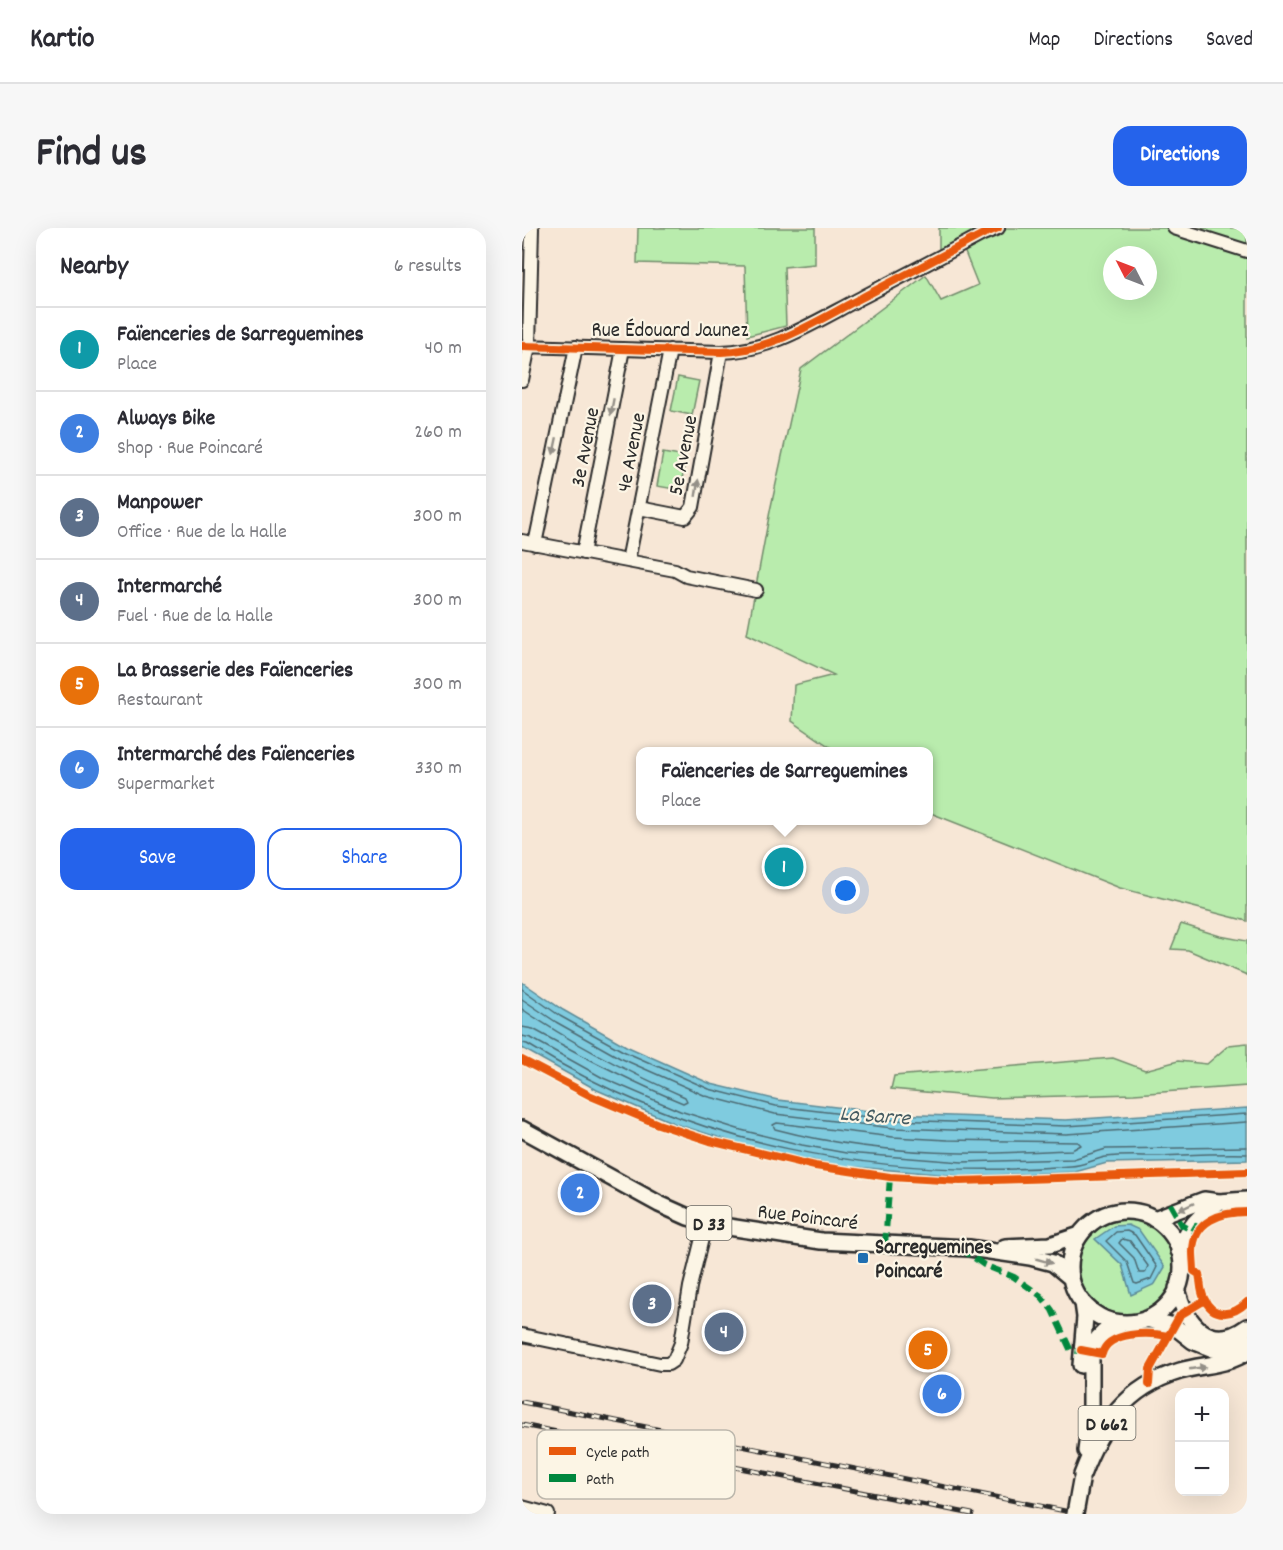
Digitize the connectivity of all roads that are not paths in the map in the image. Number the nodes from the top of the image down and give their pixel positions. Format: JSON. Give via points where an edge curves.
{"nodes":[{"id":1,"x":532,"y":228,"type":"edge"},
{"id":2,"x":998,"y":228,"type":"edge"},
{"id":3,"x":1174,"y":228,"type":"edge"},
{"id":4,"x":1247,"y":251,"type":"edge"},
{"id":5,"x":526,"y":346,"type":"edge"},
{"id":6,"x":576,"y":347,"type":"junction"},
{"id":7,"x":623,"y":349,"type":"junction"},
{"id":8,"x":670,"y":350,"type":"junction"},
{"id":9,"x":721,"y":352,"type":"junction"},
{"id":10,"x":522,"y":381,"type":"edge"},
{"id":11,"x":639,"y":508,"type":"junction"},
{"id":12,"x":522,"y":541,"type":"edge"},
{"id":13,"x":536,"y":544,"type":"junction"},
{"id":14,"x":583,"y":552,"type":"junction"},
{"id":15,"x":628,"y":561,"type":"junction"},
{"id":16,"x":756,"y":591,"type":"dead end"},
{"id":17,"x":522,"y":1129,"type":"edge"},
{"id":18,"x":1247,"y":1200,"type":"edge"},
{"id":19,"x":1219,"y":1202,"type":"junction"},
{"id":20,"x":1154,"y":1219,"type":"junction"},
{"id":21,"x":706,"y":1222,"type":"junction"},
{"id":22,"x":1080,"y":1235,"type":"junction"},
{"id":23,"x":969,"y":1248,"type":"junction"},
{"id":24,"x":1179,"y":1251,"type":"junction"},
{"id":25,"x":1071,"y":1278,"type":"junction"},
{"id":26,"x":1177,"y":1288,"type":"junction"},
{"id":27,"x":1083,"y":1303,"type":"junction"},
{"id":28,"x":1146,"y":1319,"type":"junction"},
{"id":29,"x":1123,"y":1323,"type":"junction"},
{"id":30,"x":1247,"y":1327,"type":"edge"},
{"id":31,"x":522,"y":1335,"type":"edge"},
{"id":32,"x":1247,"y":1341,"type":"edge"},
{"id":33,"x":1247,"y":1352,"type":"edge"},
{"id":34,"x":1090,"y":1429,"type":"junction"},
{"id":35,"x":1081,"y":1478,"type":"junction"},
{"id":36,"x":522,"y":1507,"type":"edge"},
{"id":37,"x":548,"y":1514,"type":"edge"},
{"id":38,"x":1075,"y":1514,"type":"edge"}],
"edges":[{"from":1,"to":5,"type":"street"},
{"from":2,"to":9,"type":"street","name":"Rue Édouard Jaunez","via":[[796,332],[761,346]]},
{"from":3,"to":4,"type":"street"},
{"from":5,"to":6,"type":"street","name":"Rue Édouard Jaunez"},
{"from":5,"to":10,"type":"street"},
{"from":6,"to":7,"type":"street","name":"Rue Édouard Jaunez"},
{"from":6,"to":13,"type":"street","one_way":true},
{"from":7,"to":8,"type":"street","name":"Rue Édouard Jaunez"},
{"from":7,"to":14,"type":"street","name":"3e Avenue","one_way":true},
{"from":8,"to":9,"type":"street","name":"Rue Édouard Jaunez"},
{"from":8,"to":11,"type":"street","name":"4e Avenue"},
{"from":11,"to":9,"type":"street","name":"5e Avenue","one_way":true,"via":[[685,517],[693,507]]},
{"from":11,"to":15,"type":"street","name":"4e Avenue"},
{"from":12,"to":13,"type":"street"},
{"from":13,"to":14,"type":"street"},
{"from":14,"to":15,"type":"street"},
{"from":15,"to":16,"type":"street"},
{"from":17,"to":21,"type":"main road","name":"Rue Poincaré","number":"D 33","via":[[659,1204]]},
{"from":18,"to":19,"type":"main road"},
{"from":19,"to":20,"type":"main road","one_way":true,"via":[[1204,1200]]},
{"from":19,"to":24,"type":"main road","via":[[1189,1228]]},
{"from":20,"to":22,"type":"main road","via":[[1132,1212],[1108,1214]]},
{"from":20,"to":24,"type":"main road","via":[[1170,1233]]},
{"from":21,"to":23,"type":"main road","name":"Rue Poincaré","number":"D 33","via":[[821,1241]]},
{"from":21,"to":31,"type":"street","via":[[681,1343],[668,1364]]},
{"from":22,"to":23,"type":"main road","name":"Rue Poincaré","number":"D 33","via":[[1050,1245]]},
{"from":22,"to":25,"type":"main road","via":[[1071,1256]]},
{"from":23,"to":25,"type":"main road","name":"Rue Poincaré","number":"D 33","one_way":true,"via":[[1041,1259],[1053,1263]]},
{"from":24,"to":26,"type":"main road"},
{"from":25,"to":27,"type":"main road"},
{"from":26,"to":28,"type":"main road","via":[[1165,1307]]},
{"from":26,"to":30,"type":"main road","via":[[1184,1312],[1201,1331],[1230,1336]]},
{"from":27,"to":29,"type":"main road","via":[[1101,1317]]},
{"from":27,"to":34,"type":"main road","number":"D 662","via":[[1081,1369]]},
{"from":28,"to":29,"type":"main road"},
{"from":28,"to":32,"type":"main road","via":[[1174,1326],[1193,1341],[1214,1349]]},
{"from":29,"to":34,"type":"main road","number":"D 662","via":[[1104,1332],[1090,1352]]},
{"from":35,"to":33,"type":"main road","number":"D 662","one_way":true,"via":[[1102,1430],[1138,1391],[1166,1376],[1228,1363]]},
{"from":34,"to":35,"type":"main road","number":"D 662"},
{"from":35,"to":38,"type":"main road","number":"D 662","bridge":true},
{"from":36,"to":37,"type":"street"}]}
